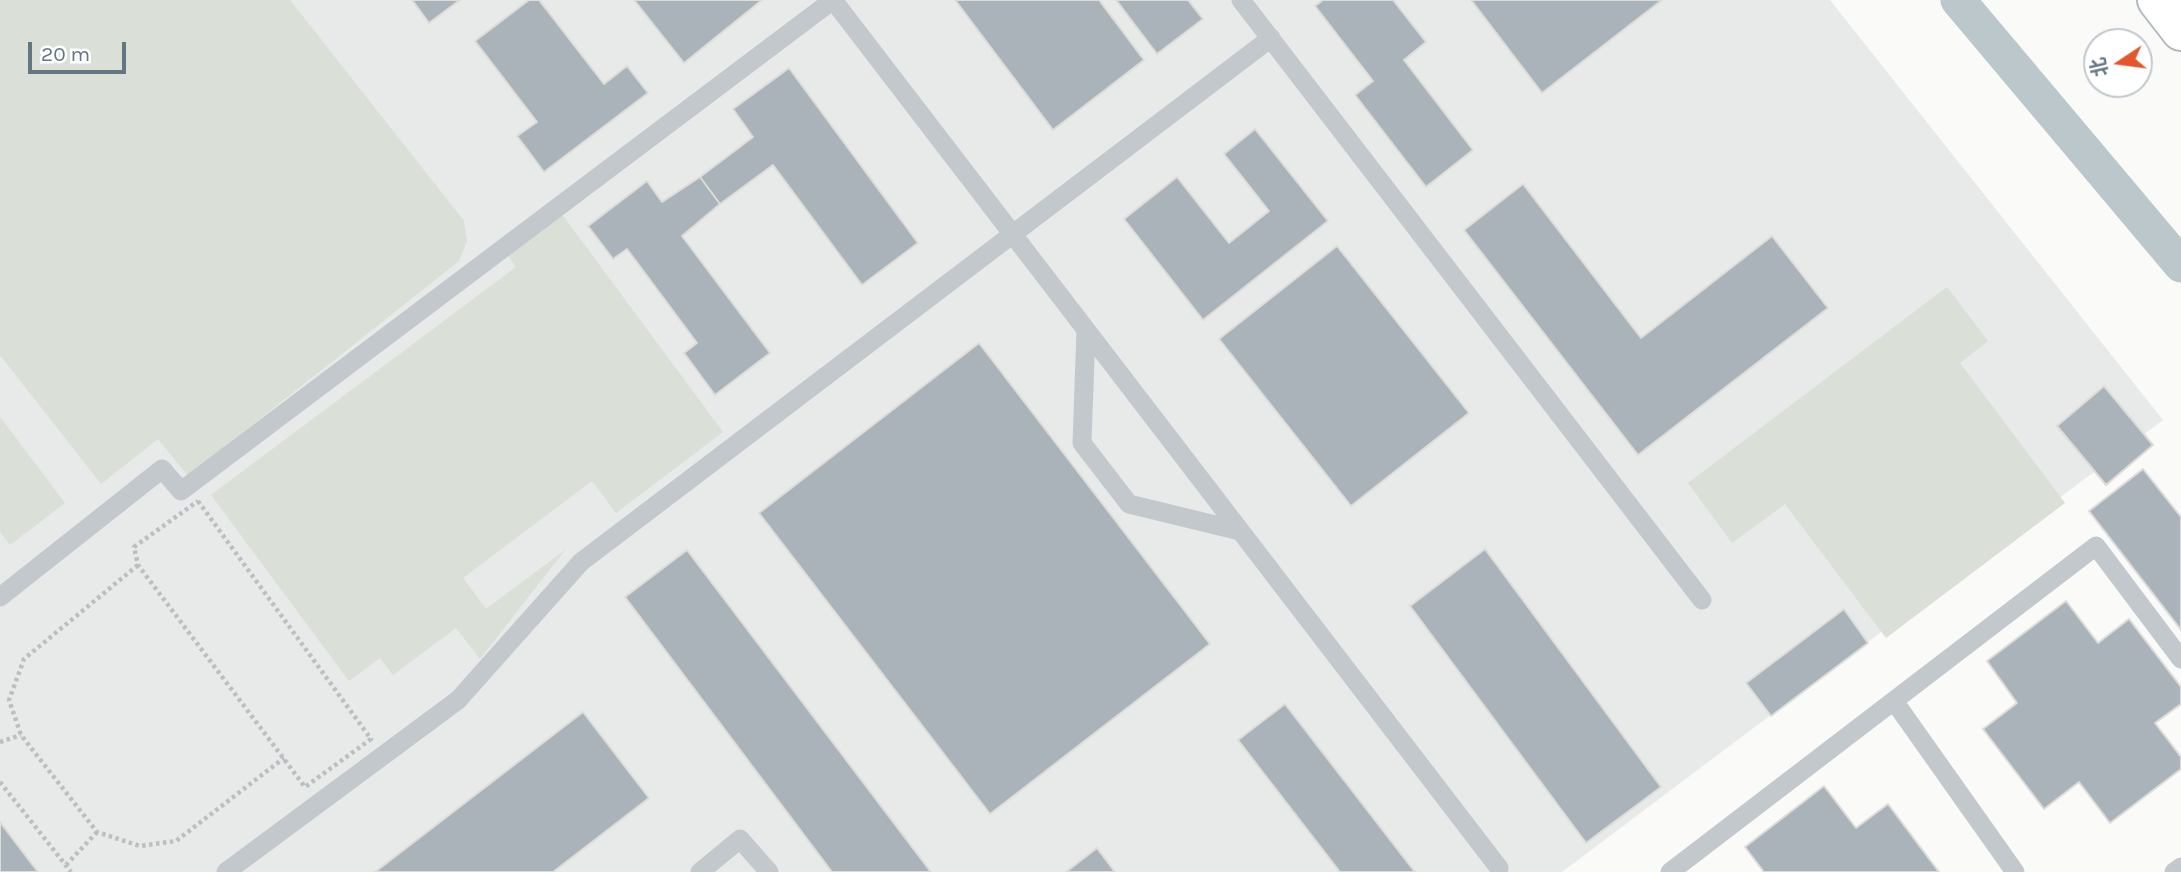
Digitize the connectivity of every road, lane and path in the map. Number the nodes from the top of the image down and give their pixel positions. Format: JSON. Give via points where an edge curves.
{"nodes":[{"id":1,"x":833,"y":0,"type":"edge"},
{"id":2,"x":1241,"y":0,"type":"edge"},
{"id":3,"x":2157,"y":0,"type":"edge"},
{"id":4,"x":2181,"y":31,"type":"edge"},
{"id":5,"x":1271,"y":38,"type":"junction"},
{"id":6,"x":1014,"y":236,"type":"junction"},
{"id":7,"x":1086,"y":330,"type":"junction"},
{"id":8,"x":1240,"y":531,"type":"junction"},
{"id":9,"x":138,"y":565,"type":"junction"},
{"id":10,"x":0,"y":597,"type":"edge"},
{"id":11,"x":1702,"y":600,"type":"dead end"},
{"id":12,"x":2181,"y":659,"type":"edge"},
{"id":13,"x":1894,"y":701,"type":"junction"},
{"id":14,"x":20,"y":735,"type":"junction"},
{"id":15,"x":0,"y":742,"type":"edge"},
{"id":16,"x":284,"y":758,"type":"junction"},
{"id":17,"x":0,"y":782,"type":"edge"},
{"id":18,"x":97,"y":832,"type":"junction"},
{"id":19,"x":66,"y":865,"type":"junction"},
{"id":20,"x":2181,"y":867,"type":"edge"},
{"id":21,"x":1499,"y":868,"type":"dead end"},
{"id":22,"x":71,"y":872,"type":"edge"},
{"id":23,"x":226,"y":872,"type":"edge"},
{"id":24,"x":700,"y":872,"type":"edge"},
{"id":25,"x":769,"y":872,"type":"edge"},
{"id":26,"x":1671,"y":872,"type":"edge"},
{"id":27,"x":2015,"y":872,"type":"edge"},
{"id":28,"x":2174,"y":872,"type":"edge"}],
"edges":[{"from":1,"to":6,"type":"lane"},
{"from":1,"to":10,"type":"lane","via":[[181,491],[162,469]]},
{"from":2,"to":5,"type":"lane"},
{"from":3,"to":4,"type":"main road"},
{"from":5,"to":6,"type":"lane"},
{"from":5,"to":11,"type":"lane"},
{"from":6,"to":7,"type":"lane"},
{"from":6,"to":23,"type":"lane","via":[[581,562],[458,700]]},
{"from":7,"to":8,"type":"lane"},
{"from":7,"to":8,"type":"lane","via":[[1082,443],[1129,504]]},
{"from":8,"to":21,"type":"lane"},
{"from":9,"to":14,"type":"path","via":[[24,659],[9,700]]},
{"from":9,"to":16,"type":"path"},
{"from":9,"to":16,"type":"path","via":[[134,547],[198,500],[371,739],[305,787]]},
{"from":12,"to":13,"type":"lane","via":[[2096,546]]},
{"from":13,"to":26,"type":"lane"},
{"from":13,"to":27,"type":"lane"},
{"from":14,"to":15,"type":"path"},
{"from":14,"to":18,"type":"path"},
{"from":16,"to":18,"type":"path","via":[[176,841],[140,846]]},
{"from":17,"to":19,"type":"path"},
{"from":18,"to":19,"type":"path"},
{"from":19,"to":22,"type":"path"},
{"from":20,"to":28,"type":"lane"},
{"from":24,"to":25,"type":"lane","via":[[740,839]]}]}
